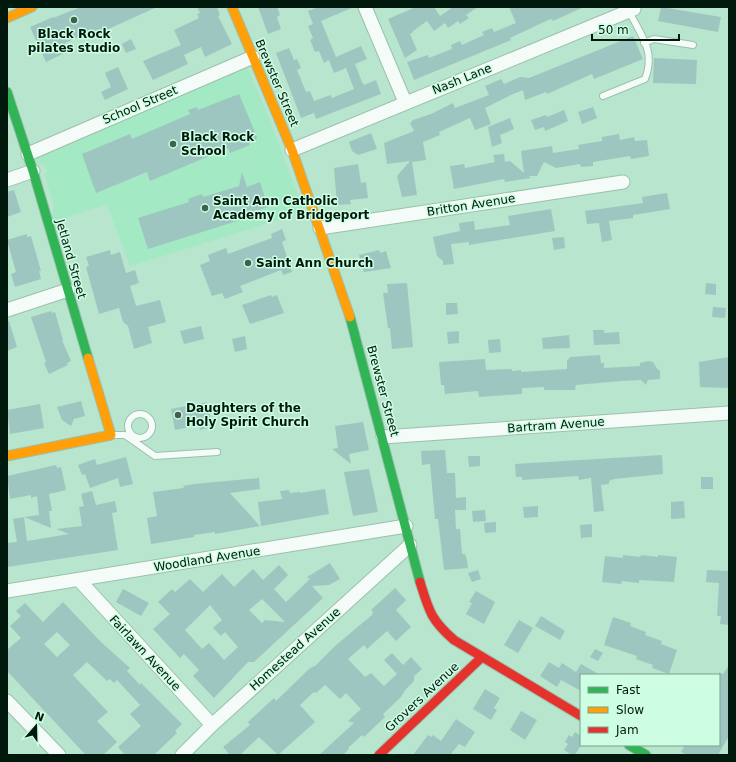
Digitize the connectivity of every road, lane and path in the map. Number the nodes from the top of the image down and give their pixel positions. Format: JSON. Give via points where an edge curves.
{"nodes":[{"id":1,"x":32,"y":7,"type":"edge"},
{"id":2,"x":232,"y":7,"type":"edge"},
{"id":3,"x":368,"y":8,"type":"edge"},
{"id":4,"x":631,"y":10,"type":"joint"},
{"id":5,"x":7,"y":18,"type":"edge"},
{"id":6,"x":644,"y":43,"type":"junction"},
{"id":7,"x":693,"y":45,"type":"dead end"},
{"id":8,"x":253,"y":57,"type":"junction"},
{"id":9,"x":7,"y":92,"type":"edge"},
{"id":10,"x":603,"y":96,"type":"dead end"},
{"id":11,"x":405,"y":102,"type":"junction"},
{"id":12,"x":10,"y":113,"type":"edge"},
{"id":13,"x":292,"y":150,"type":"junction"},
{"id":14,"x":28,"y":154,"type":"junction"},
{"id":15,"x":33,"y":171,"type":"junction"},
{"id":16,"x":7,"y":180,"type":"edge"},
{"id":17,"x":623,"y":182,"type":"dead end"},
{"id":18,"x":320,"y":228,"type":"junction"},
{"id":19,"x":68,"y":290,"type":"junction"},
{"id":20,"x":7,"y":310,"type":"edge"},
{"id":21,"x":729,"y":413,"type":"edge"},
{"id":22,"x":111,"y":435,"type":"junction"},
{"id":23,"x":383,"y":437,"type":"junction"},
{"id":24,"x":217,"y":452,"type":"dead end"},
{"id":25,"x":7,"y":456,"type":"edge"},
{"id":26,"x":406,"y":526,"type":"junction"},
{"id":27,"x":410,"y":545,"type":"junction"},
{"id":28,"x":78,"y":580,"type":"junction"},
{"id":29,"x":7,"y":591,"type":"edge"},
{"id":30,"x":482,"y":657,"type":"junction"},
{"id":31,"x":7,"y":700,"type":"edge"},
{"id":32,"x":580,"y":715,"type":"edge"},
{"id":33,"x":212,"y":725,"type":"junction"},
{"id":34,"x":631,"y":746,"type":"edge"},
{"id":35,"x":59,"y":755,"type":"edge"},
{"id":36,"x":182,"y":755,"type":"edge"},
{"id":37,"x":379,"y":755,"type":"edge"},
{"id":38,"x":646,"y":755,"type":"edge"}],
"edges":[{"from":1,"to":5,"type":"street"},
{"from":2,"to":8,"type":"street","name":"Brewster Street"},
{"from":3,"to":11,"type":"street"},
{"from":4,"to":6,"type":"lane"},
{"from":4,"to":11,"type":"street","name":"Nash Lane"},
{"from":6,"to":7,"type":"lane","via":[[654,39]]},
{"from":6,"to":10,"type":"lane","via":[[650,53],[650,66],[645,79]]},
{"from":8,"to":13,"type":"street","name":"Brewster Street"},
{"from":8,"to":14,"type":"street","name":"School Street"},
{"from":9,"to":12,"type":"street","name":"Jetland Street"},
{"from":11,"to":13,"type":"street","name":"Nash Lane"},
{"from":12,"to":14,"type":"street","name":"Jetland Street"},
{"from":13,"to":18,"type":"street","name":"Brewster Street"},
{"from":14,"to":15,"type":"street","name":"Jetland Street"},
{"from":15,"to":16,"type":"street"},
{"from":15,"to":19,"type":"street","name":"Jetland Street"},
{"from":17,"to":18,"type":"street","name":"Britton Avenue"},
{"from":18,"to":23,"type":"street","name":"Brewster Street","via":[[355,332]]},
{"from":19,"to":20,"type":"street"},
{"from":19,"to":22,"type":"street","name":"Jetland Street"},
{"from":21,"to":23,"type":"street","name":"Bartram Avenue"},
{"from":22,"to":24,"type":"lane","via":[[135,439],[155,456]]},
{"from":22,"to":25,"type":"street"},
{"from":23,"to":26,"type":"street","name":"Brewster Street"},
{"from":26,"to":27,"type":"street","name":"Brewster Street"},
{"from":26,"to":28,"type":"street","name":"Woodland Avenue"},
{"from":27,"to":30,"type":"street","name":"Brewster Street","via":[[424,598],[433,620],[444,632]]},
{"from":27,"to":33,"type":"street","name":"Homestead Avenue"},
{"from":28,"to":29,"type":"street","name":"Woodland Avenue"},
{"from":28,"to":33,"type":"street","name":"Fairlawn Avenue"},
{"from":30,"to":32,"type":"street","name":"Brewster Street"},
{"from":30,"to":37,"type":"street","name":"Grovers Avenue"},
{"from":31,"to":35,"type":"street"},
{"from":33,"to":36,"type":"street","name":"Homestead Avenue"},
{"from":34,"to":38,"type":"street"}]}
